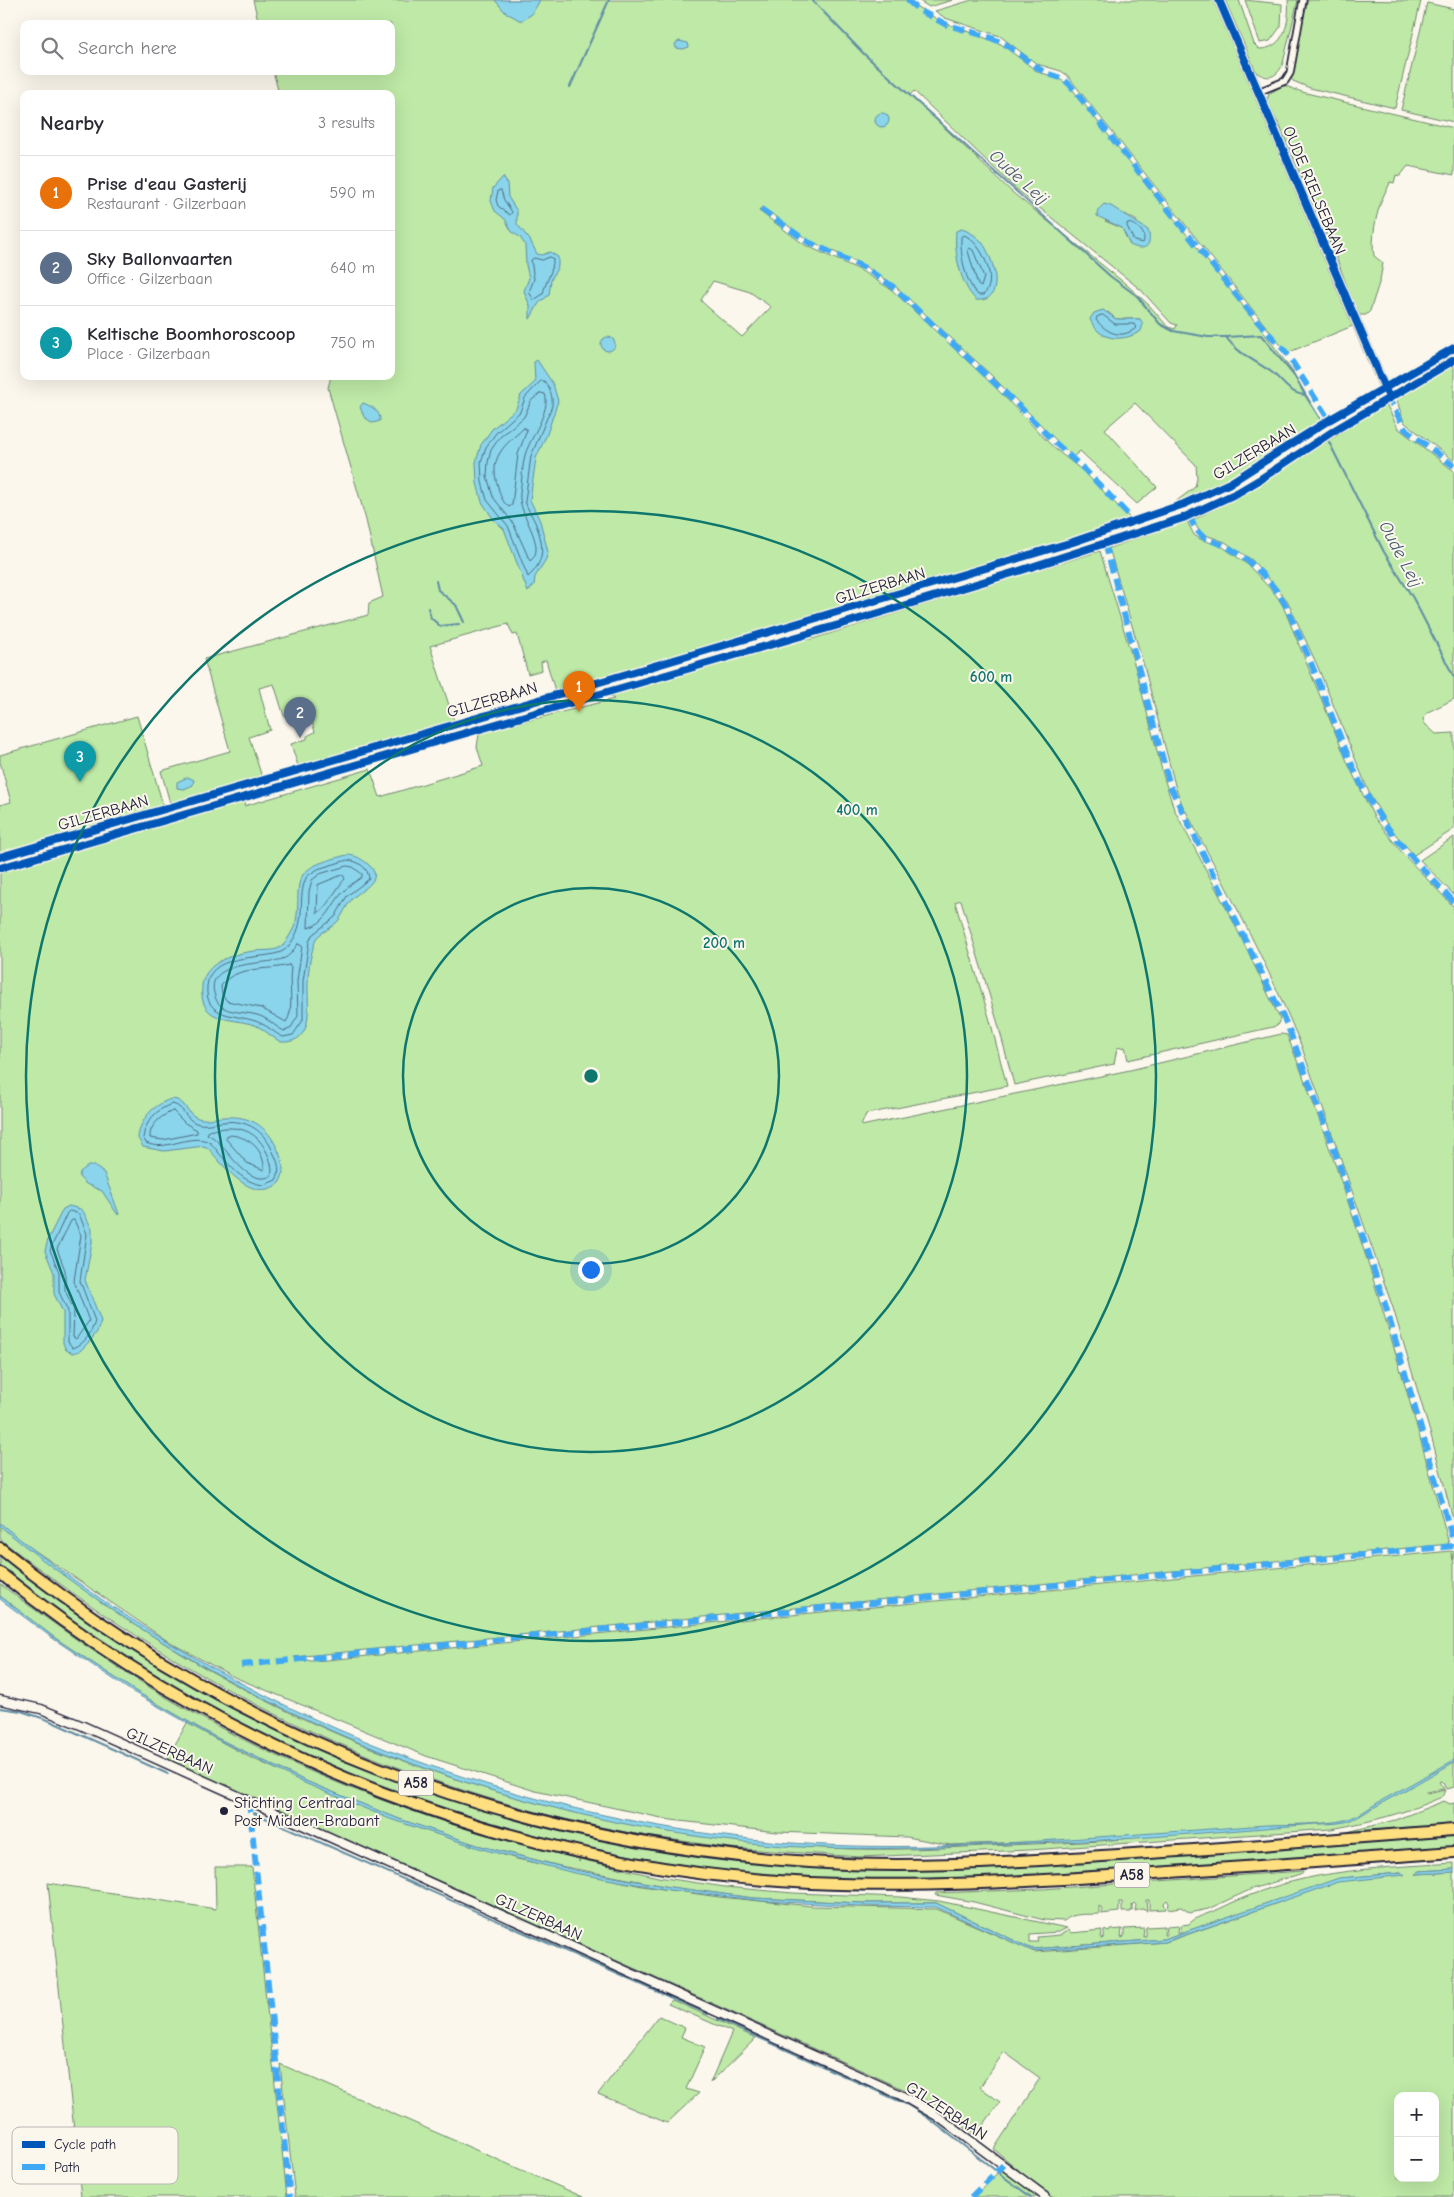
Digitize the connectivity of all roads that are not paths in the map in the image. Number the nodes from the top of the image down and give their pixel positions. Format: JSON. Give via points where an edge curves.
{"nodes":[{"id":1,"x":1219,"y":0,"type":"edge"},
{"id":2,"x":1303,"y":0,"type":"edge"},
{"id":3,"x":1258,"y":92,"type":"junction"},
{"id":4,"x":1454,"y":353,"type":"edge"},
{"id":5,"x":1386,"y":391,"type":"junction"},
{"id":6,"x":0,"y":862,"type":"edge"},
{"id":7,"x":0,"y":1548,"type":"edge"},
{"id":8,"x":0,"y":1573,"type":"edge"},
{"id":9,"x":0,"y":1700,"type":"edge"},
{"id":10,"x":1454,"y":1830,"type":"edge"},
{"id":11,"x":1454,"y":1852,"type":"edge"},
{"id":12,"x":1046,"y":2197,"type":"edge"}],
"edges":[{"from":1,"to":3,"type":"street","name":"OUDE RIELSEBAAN"},
{"from":2,"to":3,"type":"street","via":[[1290,73],[1285,81]]},
{"from":3,"to":5,"type":"street","name":"OUDE RIELSEBAAN"},
{"from":4,"to":5,"type":"street","name":"GILZERBAAN"},
{"from":5,"to":6,"type":"street","name":"GILZERBAAN","via":[[1330,422],[1234,489],[1188,513],[1136,524],[1105,540]]},
{"from":7,"to":10,"type":"highway","number":"A58","via":[[100,1624],[160,1661],[253,1713],[332,1751],[425,1786],[544,1822],[674,1849],[814,1863],[947,1864],[1204,1850]]},
{"from":8,"to":11,"type":"highway","number":"A58","via":[[84,1636],[149,1679],[244,1732],[325,1770],[477,1827],[627,1861],[713,1874],[810,1883],[960,1885]]},
{"from":9,"to":12,"type":"street","name":"GILZERBAAN","via":[[41,1708],[899,2094],[938,2116]]}]}
